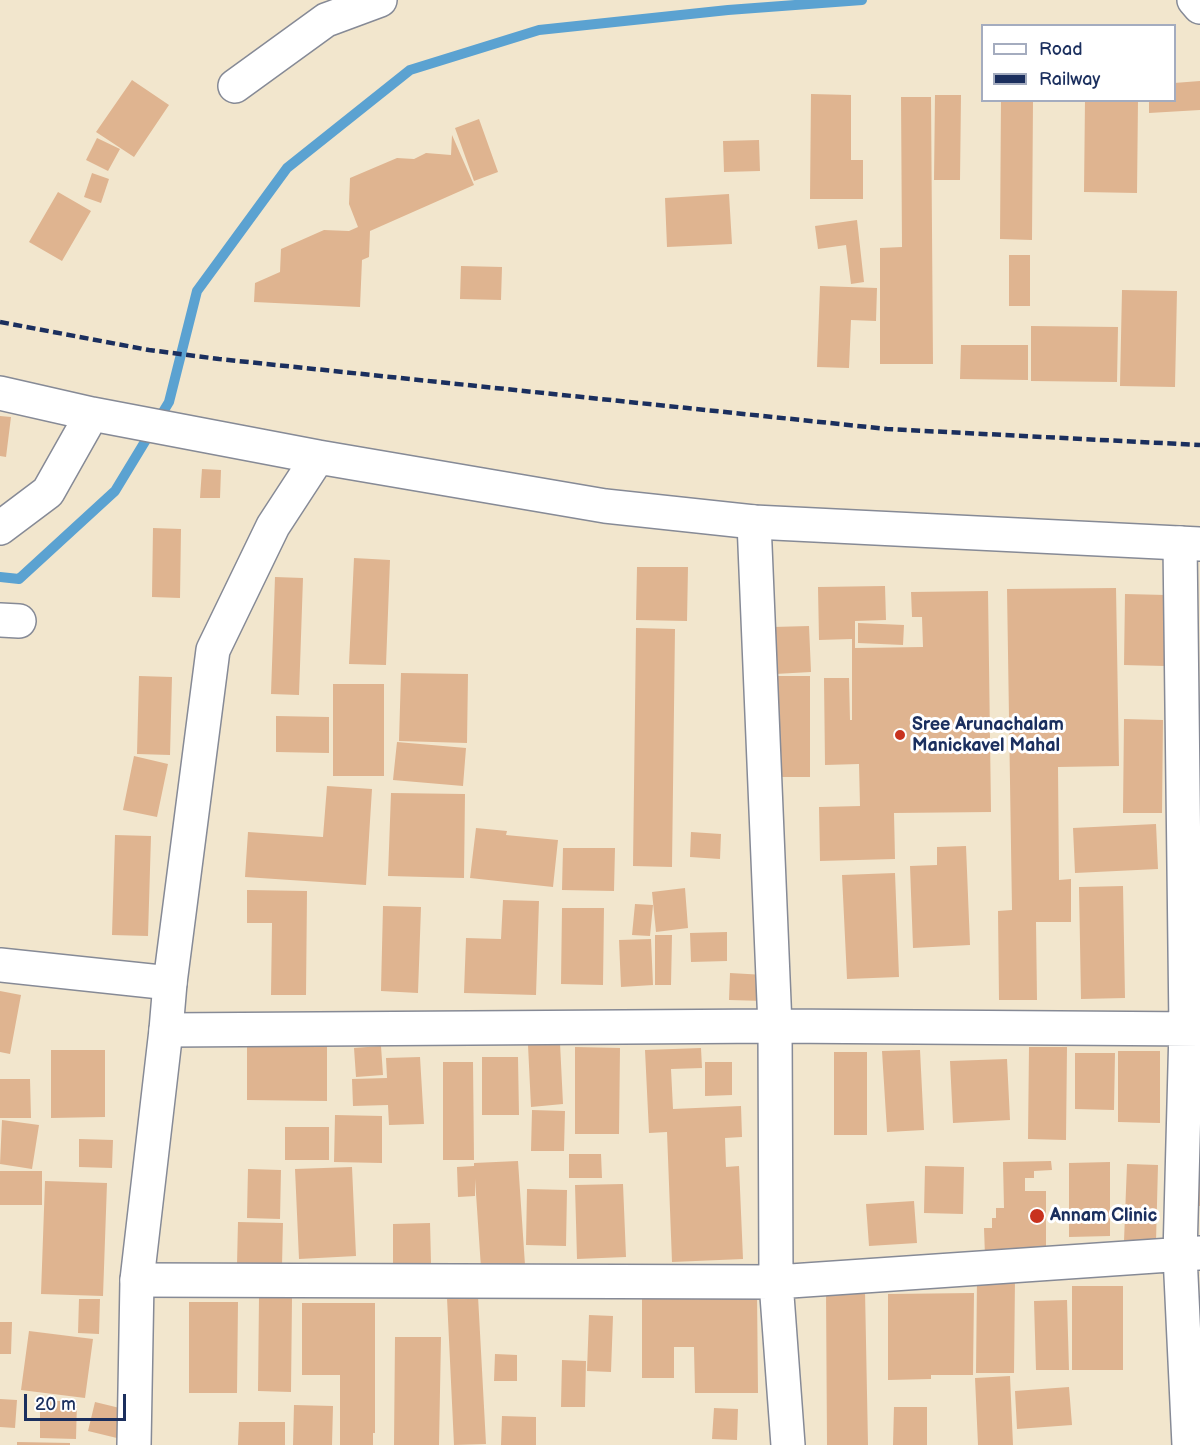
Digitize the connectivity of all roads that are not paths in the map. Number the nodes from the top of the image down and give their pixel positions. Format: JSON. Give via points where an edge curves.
{"nodes":[{"id":1,"x":380,"y":0,"type":"edge"},
{"id":2,"x":1194,"y":0,"type":"edge"},
{"id":3,"x":1200,"y":7,"type":"edge"},
{"id":4,"x":235,"y":86,"type":"dead end"},
{"id":5,"x":0,"y":393,"type":"edge"},
{"id":6,"x":92,"y":414,"type":"junction"},
{"id":7,"x":318,"y":457,"type":"junction"},
{"id":8,"x":754,"y":522,"type":"junction"},
{"id":9,"x":0,"y":528,"type":"edge"},
{"id":10,"x":1190,"y":543,"type":"edge"},
{"id":11,"x":0,"y":965,"type":"edge"},
{"id":12,"x":170,"y":983,"type":"junction"},
{"id":13,"x":775,"y":1026,"type":"junction"},
{"id":14,"x":1193,"y":1029,"type":"edge"},
{"id":15,"x":166,"y":1030,"type":"junction"},
{"id":16,"x":1190,"y":1254,"type":"edge"},
{"id":17,"x":137,"y":1280,"type":"junction"},
{"id":18,"x":776,"y":1282,"type":"junction"},
{"id":19,"x":1193,"y":1428,"type":"edge"},
{"id":20,"x":134,"y":1445,"type":"edge"},
{"id":21,"x":788,"y":1445,"type":"edge"}],
"edges":[{"from":1,"to":4,"type":"street","via":[[326,20]]},
{"from":2,"to":3,"type":"street"},
{"from":5,"to":6,"type":"street"},
{"from":6,"to":7,"type":"street"},
{"from":6,"to":9,"type":"street","via":[[48,492]]},
{"from":7,"to":8,"type":"street","via":[[605,506]]},
{"from":7,"to":12,"type":"street","via":[[273,526],[213,650]]},
{"from":8,"to":10,"type":"street"},
{"from":8,"to":13,"type":"street"},
{"from":10,"to":14,"type":"street"},
{"from":11,"to":12,"type":"street"},
{"from":12,"to":15,"type":"street"},
{"from":13,"to":14,"type":"street"},
{"from":13,"to":15,"type":"street"},
{"from":13,"to":18,"type":"street"},
{"from":14,"to":16,"type":"street"},
{"from":15,"to":17,"type":"street"},
{"from":16,"to":18,"type":"street"},
{"from":16,"to":19,"type":"street"},
{"from":17,"to":18,"type":"street"},
{"from":17,"to":20,"type":"street"},
{"from":18,"to":21,"type":"street"}]}
